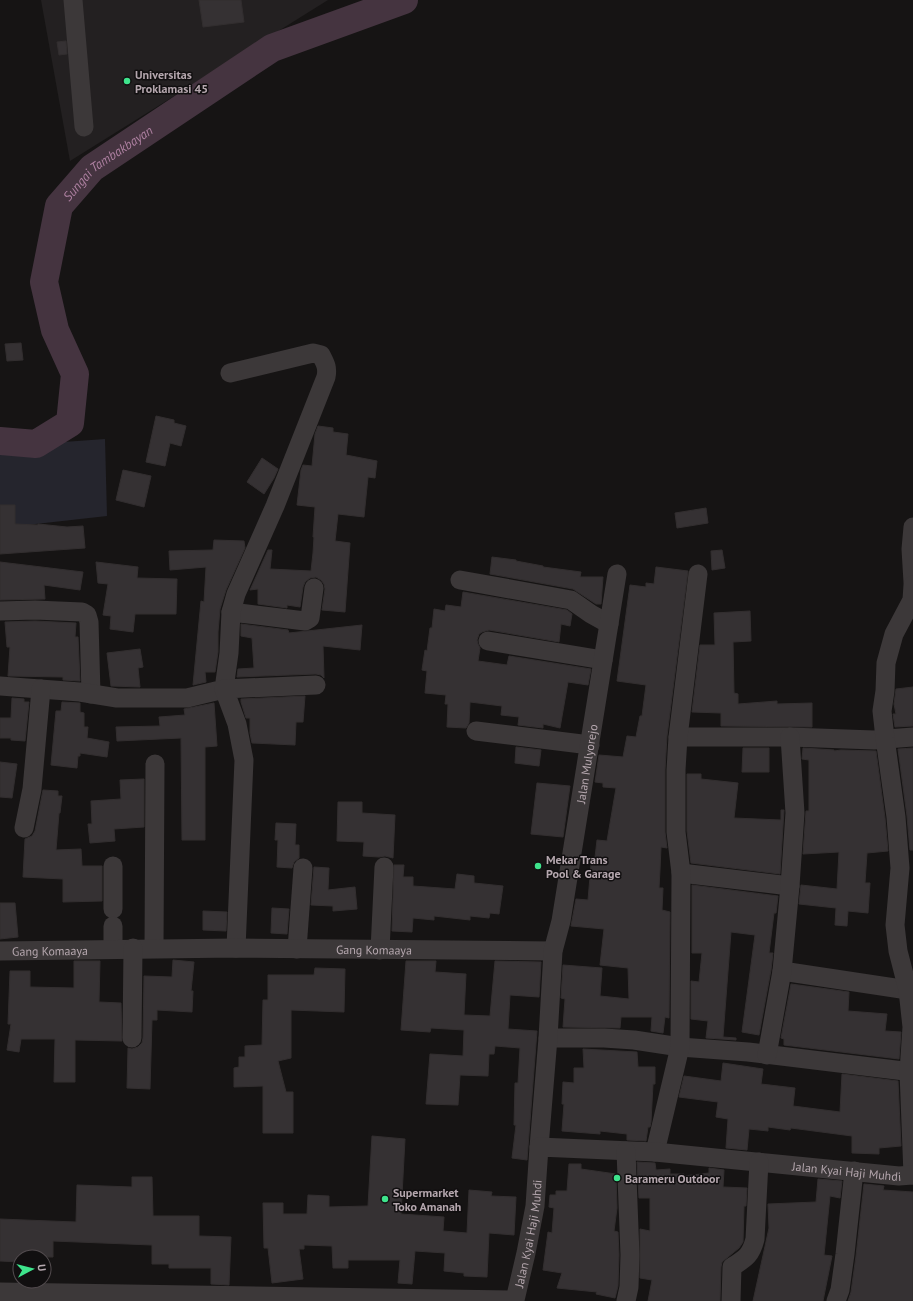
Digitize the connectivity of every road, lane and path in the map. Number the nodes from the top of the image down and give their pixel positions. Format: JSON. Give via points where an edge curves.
{"nodes":[{"id":1,"x":73,"y":0,"type":"edge"},
{"id":2,"x":84,"y":127,"type":"dead end"},
{"id":3,"x":230,"y":373,"type":"dead end"},
{"id":4,"x":913,"y":527,"type":"edge"},
{"id":5,"x":617,"y":574,"type":"dead end"},
{"id":6,"x":698,"y":574,"type":"dead end"},
{"id":7,"x":460,"y":580,"type":"dead end"},
{"id":8,"x":913,"y":582,"type":"edge"},
{"id":9,"x":913,"y":585,"type":"edge"},
{"id":10,"x":314,"y":588,"type":"dead end"},
{"id":11,"x":0,"y":611,"type":"edge"},
{"id":12,"x":231,"y":612,"type":"junction"},
{"id":13,"x":609,"y":624,"type":"junction"},
{"id":14,"x":488,"y":641,"type":"dead end"},
{"id":15,"x":603,"y":660,"type":"junction"},
{"id":16,"x":316,"y":685,"type":"dead end"},
{"id":17,"x":0,"y":686,"type":"edge"},
{"id":18,"x":42,"y":689,"type":"junction"},
{"id":19,"x":224,"y":689,"type":"junction"},
{"id":20,"x":91,"y":694,"type":"junction"},
{"id":21,"x":476,"y":731,"type":"dead end"},
{"id":22,"x":678,"y":737,"type":"junction"},
{"id":23,"x":790,"y":737,"type":"junction"},
{"id":24,"x":913,"y":737,"type":"edge"},
{"id":25,"x":884,"y":738,"type":"junction"},
{"id":26,"x":590,"y":745,"type":"junction"},
{"id":27,"x":155,"y":764,"type":"dead end"},
{"id":28,"x":24,"y":828,"type":"dead end"},
{"id":29,"x":113,"y":866,"type":"dead end"},
{"id":30,"x":384,"y":867,"type":"dead end"},
{"id":31,"x":303,"y":868,"type":"dead end"},
{"id":32,"x":681,"y":873,"type":"junction"},
{"id":33,"x":790,"y":886,"type":"junction"},
{"id":34,"x":113,"y":948,"type":"junction"},
{"id":35,"x":134,"y":948,"type":"junction"},
{"id":36,"x":154,"y":948,"type":"junction"},
{"id":37,"x":236,"y":948,"type":"junction"},
{"id":38,"x":297,"y":949,"type":"junction"},
{"id":39,"x":380,"y":950,"type":"junction"},
{"id":40,"x":0,"y":951,"type":"edge"},
{"id":41,"x":553,"y":951,"type":"junction"},
{"id":42,"x":782,"y":971,"type":"junction"},
{"id":43,"x":908,"y":990,"type":"junction"},
{"id":44,"x":132,"y":1038,"type":"dead end"},
{"id":45,"x":548,"y":1038,"type":"junction"},
{"id":46,"x":680,"y":1047,"type":"junction"},
{"id":47,"x":767,"y":1055,"type":"junction"},
{"id":48,"x":911,"y":1072,"type":"edge"},
{"id":49,"x":539,"y":1147,"type":"junction"},
{"id":50,"x":626,"y":1151,"type":"junction"},
{"id":51,"x":655,"y":1152,"type":"junction"},
{"id":52,"x":759,"y":1162,"type":"junction"},
{"id":53,"x":854,"y":1171,"type":"junction"},
{"id":54,"x":913,"y":1175,"type":"edge"},
{"id":55,"x":0,"y":1292,"type":"edge"},
{"id":56,"x":49,"y":1297,"type":"edge"},
{"id":57,"x":226,"y":1298,"type":"edge"},
{"id":58,"x":290,"y":1299,"type":"edge"},
{"id":59,"x":380,"y":1300,"type":"edge"},
{"id":60,"x":519,"y":1301,"type":"edge"},
{"id":61,"x":626,"y":1301,"type":"edge"},
{"id":62,"x":731,"y":1301,"type":"edge"},
{"id":63,"x":836,"y":1301,"type":"edge"}],
"edges":[{"from":1,"to":2,"type":"street"},
{"from":3,"to":12,"type":"street","via":[[313,353],[321,355],[327,370]]},
{"from":4,"to":8,"type":"street"},
{"from":5,"to":13,"type":"street","name":"Jalan Mulyorejo"},
{"from":6,"to":22,"type":"street"},
{"from":7,"to":13,"type":"street","via":[[571,600]]},
{"from":9,"to":25,"type":"street","via":[[912,600],[894,634],[886,663],[886,691],[882,711]]},
{"from":10,"to":12,"type":"street","via":[[310,618],[305,621]]},
{"from":11,"to":20,"type":"street","via":[[82,612],[87,616]]},
{"from":12,"to":19,"type":"street"},
{"from":13,"to":15,"type":"street","name":"Jalan Mulyorejo"},
{"from":14,"to":15,"type":"street"},
{"from":15,"to":26,"type":"street","name":"Jalan Mulyorejo"},
{"from":16,"to":19,"type":"street"},
{"from":17,"to":18,"type":"street"},
{"from":18,"to":20,"type":"street"},
{"from":18,"to":28,"type":"street","via":[[32,789]]},
{"from":19,"to":20,"type":"street","via":[[187,698],[117,698]]},
{"from":19,"to":37,"type":"street","via":[[237,724],[244,760]]},
{"from":21,"to":26,"type":"street"},
{"from":22,"to":23,"type":"street"},
{"from":22,"to":32,"type":"street","via":[[676,832]]},
{"from":23,"to":25,"type":"street","via":[[874,740]]},
{"from":23,"to":33,"type":"street","via":[[795,813]]},
{"from":24,"to":25,"type":"street"},
{"from":25,"to":43,"type":"street","via":[[896,817],[900,868],[896,938]]},
{"from":26,"to":41,"type":"street","name":"Jalan Mulyorejo","via":[[561,921]]},
{"from":27,"to":36,"type":"street"},
{"from":29,"to":34,"type":"street"},
{"from":30,"to":39,"type":"street"},
{"from":31,"to":38,"type":"street"},
{"from":32,"to":33,"type":"street"},
{"from":32,"to":46,"type":"street"},
{"from":33,"to":42,"type":"street"},
{"from":34,"to":35,"type":"street","name":"Gang Komaaya"},
{"from":34,"to":40,"type":"street","name":"Gang Komaaya"},
{"from":35,"to":36,"type":"street","name":"Gang Komaaya"},
{"from":35,"to":44,"type":"street"},
{"from":36,"to":37,"type":"street","name":"Gang Komaaya"},
{"from":37,"to":38,"type":"street","name":"Gang Komaaya"},
{"from":38,"to":39,"type":"street","name":"Gang Komaaya"},
{"from":39,"to":41,"type":"street","name":"Gang Komaaya"},
{"from":41,"to":45,"type":"street"},
{"from":42,"to":43,"type":"street"},
{"from":42,"to":47,"type":"street"},
{"from":43,"to":48,"type":"street","via":[[912,1027]]},
{"from":45,"to":46,"type":"street","via":[[626,1040]]},
{"from":45,"to":49,"type":"street"},
{"from":46,"to":47,"type":"street"},
{"from":46,"to":51,"type":"street"},
{"from":47,"to":48,"type":"street"},
{"from":48,"to":54,"type":"street"},
{"from":49,"to":50,"type":"street","name":"Jalan Kyai Haji Muhdi"},
{"from":49,"to":60,"type":"street","name":"Jalan Kyai Haji Muhdi","via":[[535,1206]]},
{"from":50,"to":51,"type":"street","name":"Jalan Kyai Haji Muhdi"},
{"from":50,"to":61,"type":"street","via":[[630,1254]]},
{"from":51,"to":52,"type":"street","name":"Jalan Kyai Haji Muhdi"},
{"from":52,"to":53,"type":"street","name":"Jalan Kyai Haji Muhdi"},
{"from":52,"to":62,"type":"street","via":[[755,1239],[747,1257],[732,1267]]},
{"from":53,"to":54,"type":"street","name":"Jalan Kyai Haji Muhdi"},
{"from":53,"to":63,"type":"street","via":[[845,1254]]},
{"from":55,"to":56,"type":"street","name":"Jalan Kyai Haji Muhdi"},
{"from":56,"to":57,"type":"street","name":"Jalan Kyai Haji Muhdi"},
{"from":57,"to":58,"type":"street","name":"Jalan Kyai Haji Muhdi"},
{"from":58,"to":59,"type":"street","name":"Jalan Kyai Haji Muhdi"},
{"from":59,"to":60,"type":"street","name":"Jalan Kyai Haji Muhdi"}]}
